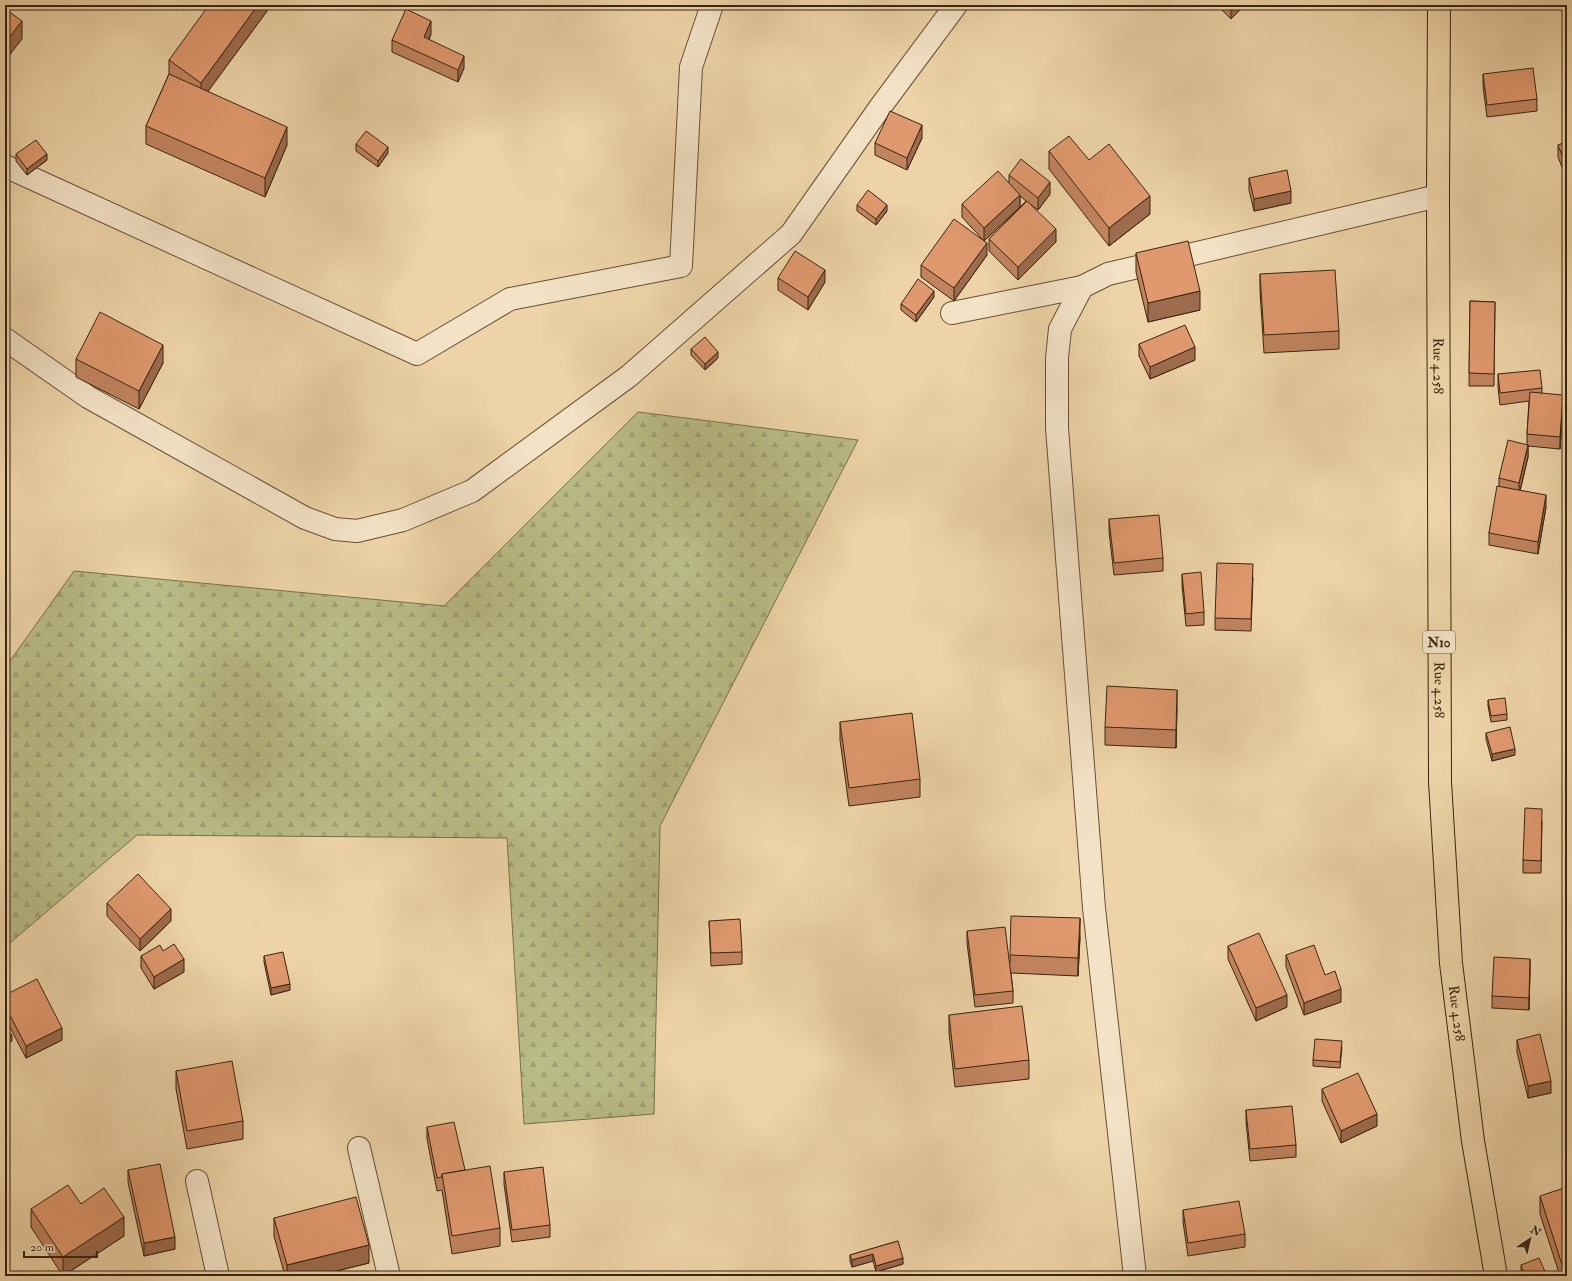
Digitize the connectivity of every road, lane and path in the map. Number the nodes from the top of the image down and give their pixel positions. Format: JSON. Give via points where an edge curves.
{"nodes":[{"id":1,"x":712,"y":5,"type":"edge"},
{"id":2,"x":956,"y":5,"type":"edge"},
{"id":3,"x":1440,"y":5,"type":"edge"},
{"id":4,"x":5,"y":166,"type":"edge"},
{"id":5,"x":1438,"y":196,"type":"junction"},
{"id":6,"x":1082,"y":287,"type":"junction"},
{"id":7,"x":952,"y":313,"type":"dead end"},
{"id":8,"x":5,"y":339,"type":"edge"},
{"id":9,"x":358,"y":1148,"type":"dead end"},
{"id":10,"x":197,"y":1181,"type":"dead end"},
{"id":11,"x":218,"y":1276,"type":"edge"},
{"id":12,"x":389,"y":1276,"type":"edge"},
{"id":13,"x":1135,"y":1276,"type":"edge"},
{"id":14,"x":1496,"y":1276,"type":"edge"}],
"edges":[{"from":1,"to":4,"type":"street","via":[[691,67],[680,266],[510,299],[417,354]]},
{"from":2,"to":8,"type":"street","via":[[791,234],[629,376],[472,491],[403,520],[356,531],[335,529],[305,518],[88,397]]},
{"from":3,"to":5,"type":"highway","name":"Rue 4.258","number":"N10"},
{"from":5,"to":6,"type":"street","via":[[1108,274]]},
{"from":5,"to":14,"type":"highway","name":"Rue 4.258","number":"N10","via":[[1440,782],[1451,963],[1473,1141]]},
{"from":6,"to":7,"type":"street"},
{"from":6,"to":13,"type":"street","via":[[1060,330],[1057,358],[1057,428],[1094,908]]},
{"from":9,"to":12,"type":"street"},
{"from":10,"to":11,"type":"street"}]}
